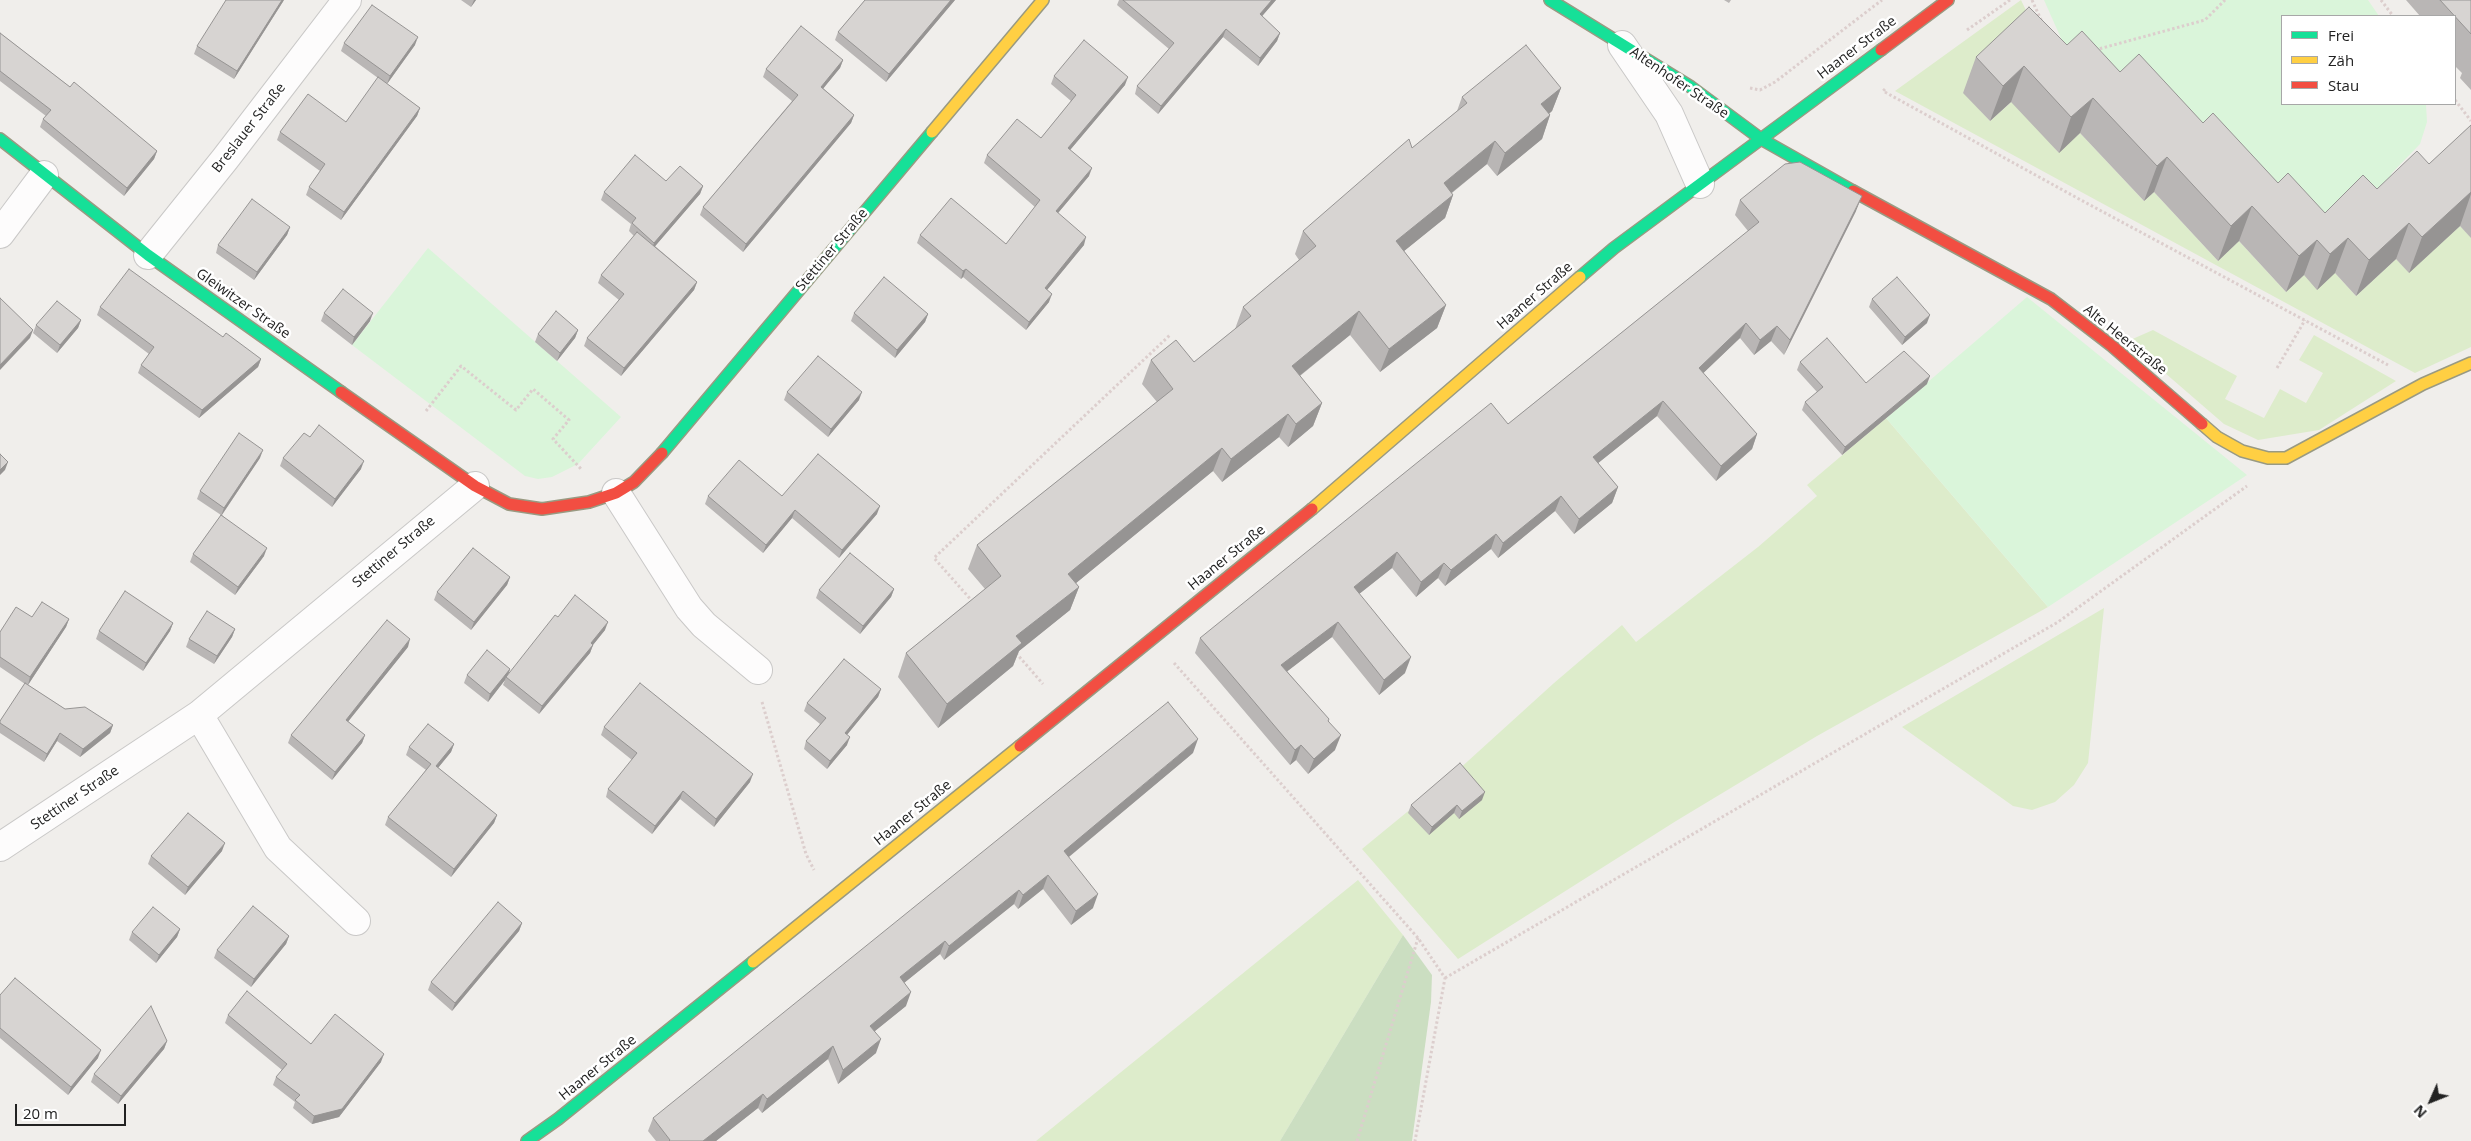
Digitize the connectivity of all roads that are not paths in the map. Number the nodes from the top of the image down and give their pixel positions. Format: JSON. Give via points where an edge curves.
{"nodes":[{"id":1,"x":347,"y":0,"type":"edge"},
{"id":2,"x":1043,"y":0,"type":"edge"},
{"id":3,"x":1550,"y":0,"type":"edge"},
{"id":4,"x":1948,"y":0,"type":"edge"},
{"id":5,"x":1622,"y":44,"type":"junction"},
{"id":6,"x":0,"y":139,"type":"edge"},
{"id":7,"x":1760,"y":139,"type":"junction"},
{"id":8,"x":44,"y":175,"type":"junction"},
{"id":9,"x":1700,"y":184,"type":"junction"},
{"id":10,"x":0,"y":234,"type":"edge"},
{"id":11,"x":148,"y":255,"type":"junction"},
{"id":12,"x":2471,"y":362,"type":"edge"},
{"id":13,"x":475,"y":486,"type":"junction"},
{"id":14,"x":610,"y":496,"type":"junction"},
{"id":15,"x":758,"y":670,"type":"road end"},
{"id":16,"x":199,"y":715,"type":"junction"},
{"id":17,"x":0,"y":847,"type":"edge"},
{"id":18,"x":356,"y":921,"type":"dead end"},
{"id":19,"x":527,"y":1141,"type":"edge"}],
"edges":[{"from":1,"to":11,"type":"street","name":"Breslauer Straße"},
{"from":2,"to":14,"type":"street","name":"Stettiner Straße","via":[[650,467],[634,482]]},
{"from":3,"to":5,"type":"street","name":"Altenhofer Straße"},
{"from":4,"to":7,"type":"street","name":"Haaner Straße"},
{"from":5,"to":7,"type":"street","name":"Altenhofer Straße","via":[[1691,87]]},
{"from":5,"to":9,"type":"street","name":"Altenhofer Straße","via":[[1669,114]]},
{"from":6,"to":8,"type":"street","name":"Gleiwitzer Straße"},
{"from":7,"to":9,"type":"street","name":"Haaner Straße"},
{"from":7,"to":12,"type":"street","name":"Alte Heerstraße","via":[[2051,299],[2112,346],[2217,437],[2242,451],[2268,458],[2286,458],[2423,384]]},
{"from":8,"to":10,"type":"street"},
{"from":8,"to":11,"type":"street","name":"Gleiwitzer Straße"},
{"from":9,"to":19,"type":"street","name":"Haaner Straße","via":[[1614,248],[1312,509]]},
{"from":11,"to":13,"type":"street","name":"Gleiwitzer Straße"},
{"from":13,"to":14,"type":"street","name":"Stettiner Straße","via":[[509,504],[542,509]]},
{"from":13,"to":16,"type":"street","name":"Stettiner Straße"},
{"from":14,"to":15,"type":"street","via":[[689,608],[704,625]]},
{"from":16,"to":17,"type":"street","name":"Stettiner Straße"},
{"from":16,"to":18,"type":"street","via":[[278,848]]}]}
